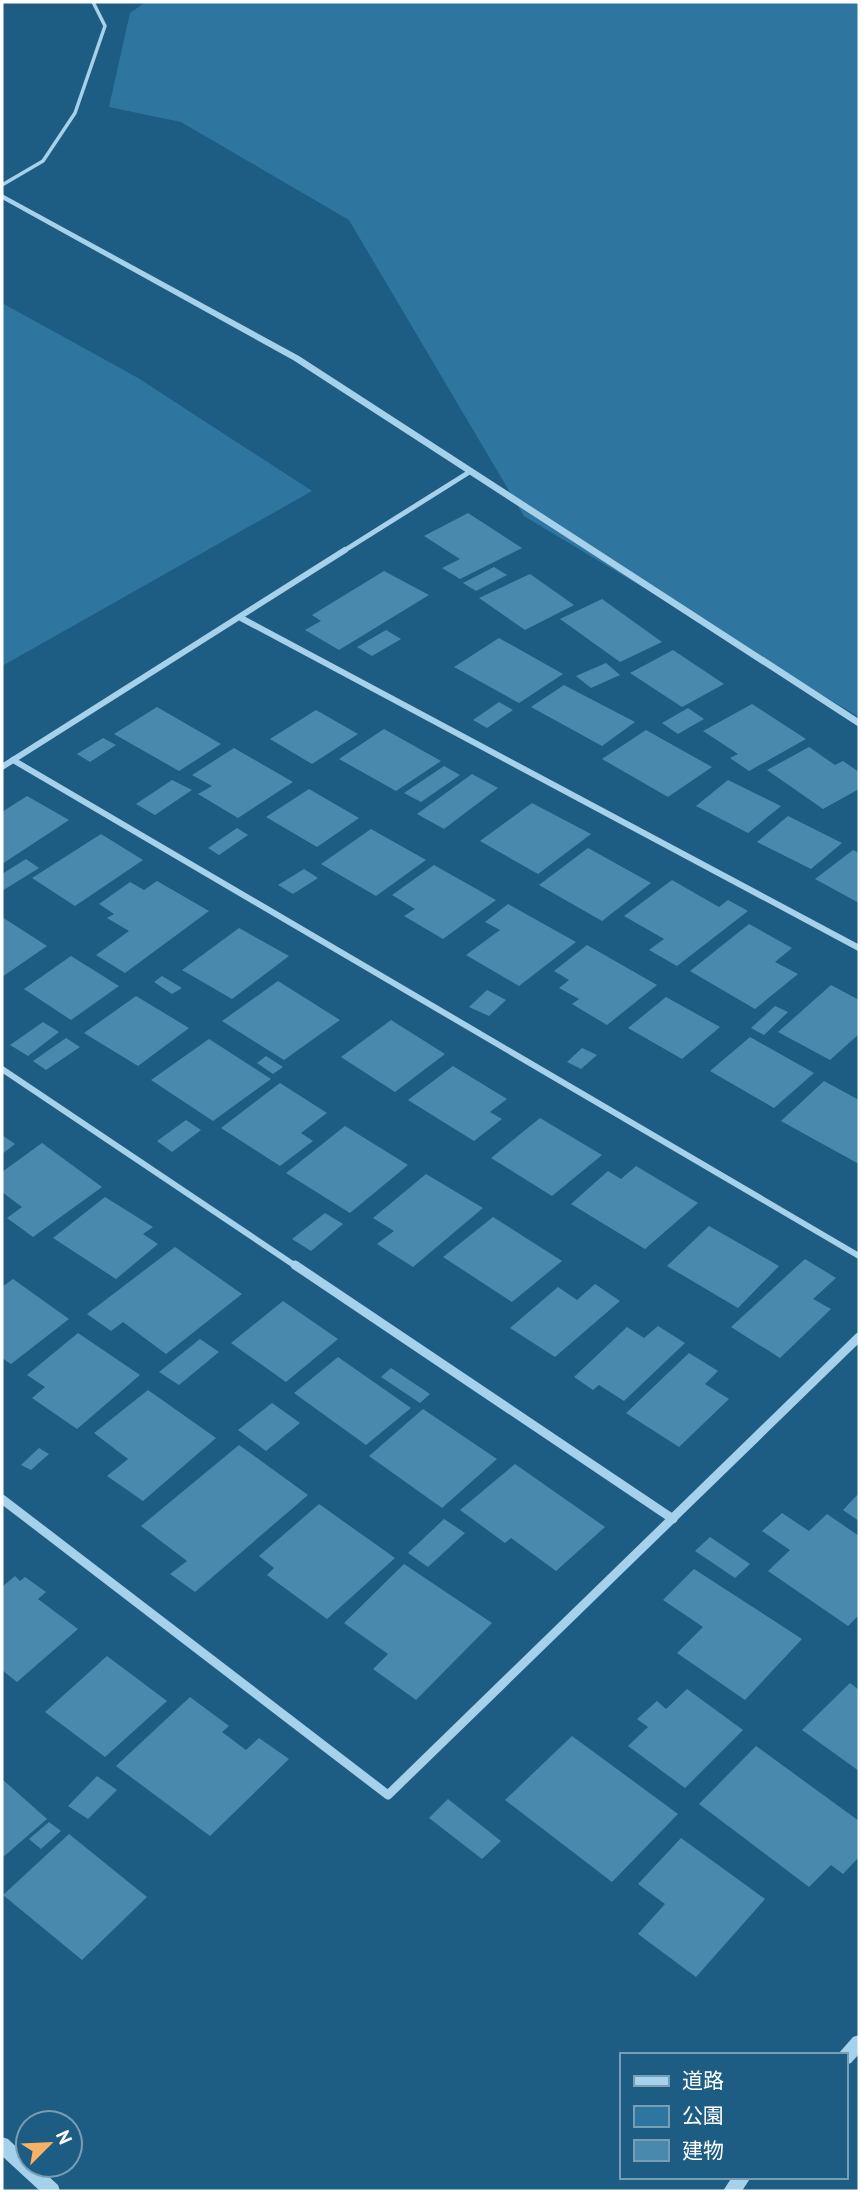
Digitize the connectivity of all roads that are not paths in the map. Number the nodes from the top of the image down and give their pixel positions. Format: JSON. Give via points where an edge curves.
{"nodes":[{"id":1,"x":93,"y":2,"type":"edge"},
{"id":2,"x":2,"y":185,"type":"edge"},
{"id":3,"x":2,"y":196,"type":"edge"},
{"id":4,"x":471,"y":471,"type":"junction"},
{"id":5,"x":241,"y":618,"type":"junction"},
{"id":6,"x":859,"y":724,"type":"edge"},
{"id":7,"x":13,"y":760,"type":"junction"},
{"id":8,"x":2,"y":767,"type":"edge"},
{"id":9,"x":859,"y":948,"type":"edge"},
{"id":10,"x":2,"y":1069,"type":"edge"},
{"id":11,"x":859,"y":1256,"type":"edge"},
{"id":12,"x":859,"y":1337,"type":"edge"},
{"id":13,"x":2,"y":1499,"type":"edge"},
{"id":14,"x":673,"y":1519,"type":"junction"},
{"id":15,"x":859,"y":2042,"type":"edge"},
{"id":16,"x":847,"y":2056,"type":"edge"},
{"id":17,"x":2,"y":2145,"type":"edge"},
{"id":18,"x":52,"y":2191,"type":"edge"}],
"edges":[{"from":1,"to":2,"type":"lane","via":[[105,26],[75,113],[43,161]]},
{"from":3,"to":4,"type":"street","via":[[296,358]]},
{"from":4,"to":5,"type":"street"},
{"from":4,"to":6,"type":"street"},
{"from":5,"to":7,"type":"street"},
{"from":5,"to":9,"type":"street"},
{"from":7,"to":8,"type":"street"},
{"from":7,"to":11,"type":"street"},
{"from":10,"to":14,"type":"street"},
{"from":12,"to":14,"type":"street"},
{"from":13,"to":14,"type":"street","via":[[388,1795]]},
{"from":15,"to":16,"type":"street"},
{"from":17,"to":18,"type":"street"}]}
